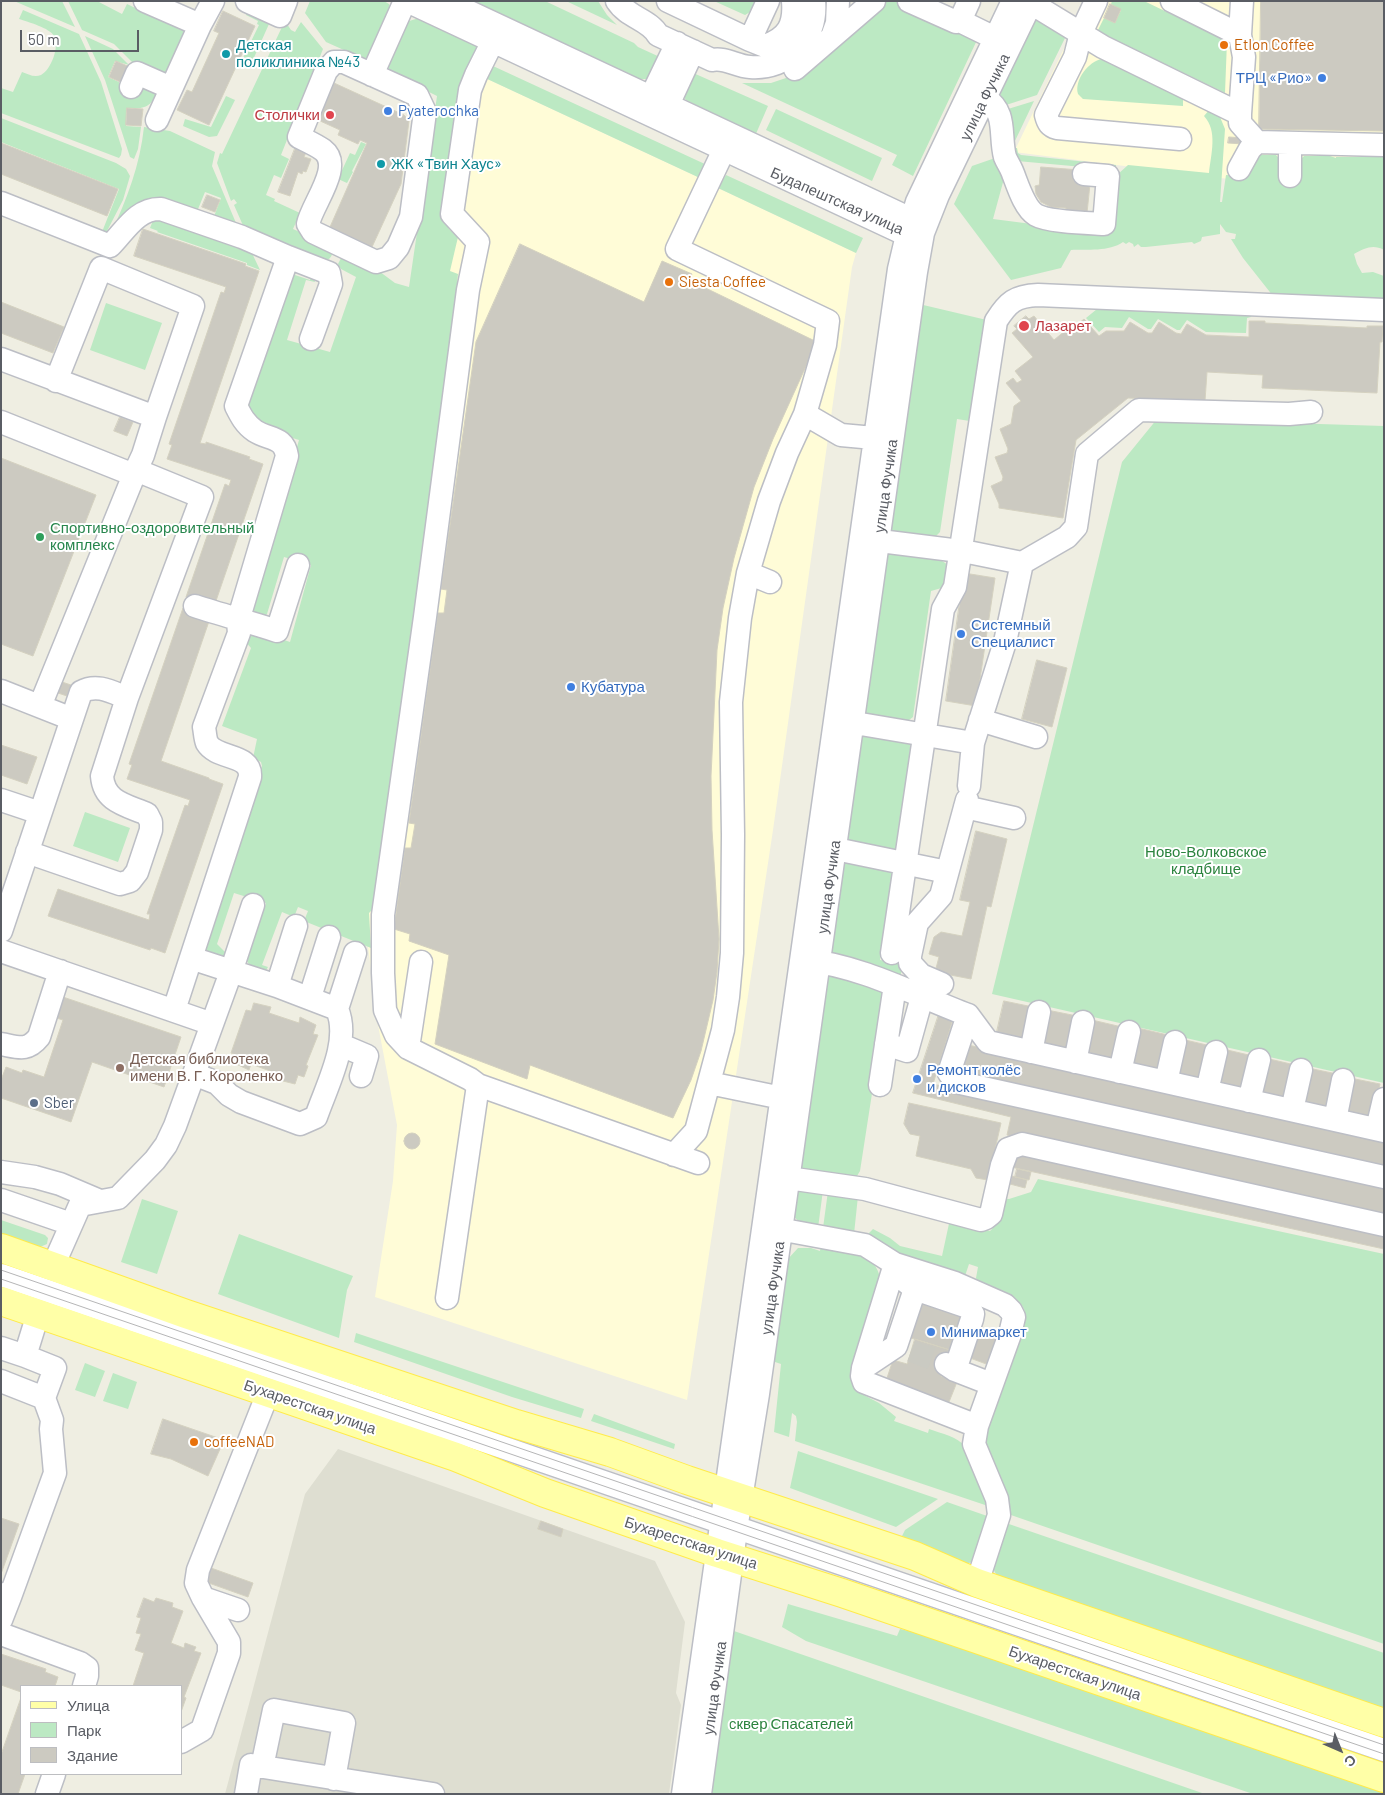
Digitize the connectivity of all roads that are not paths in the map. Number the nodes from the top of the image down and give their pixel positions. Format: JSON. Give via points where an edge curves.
{"nodes":[{"id":1,"x":145,"y":1,"type":"edge"},
{"id":2,"x":213,"y":1,"type":"edge"},
{"id":3,"x":248,"y":1,"type":"edge"},
{"id":4,"x":286,"y":1,"type":"edge"},
{"id":5,"x":406,"y":1,"type":"edge"},
{"id":6,"x":603,"y":1,"type":"edge"},
{"id":7,"x":617,"y":1,"type":"edge"},
{"id":8,"x":668,"y":1,"type":"edge"},
{"id":9,"x":768,"y":1,"type":"edge"},
{"id":10,"x":793,"y":1,"type":"edge"},
{"id":11,"x":814,"y":1,"type":"edge"},
{"id":12,"x":838,"y":1,"type":"edge"},
{"id":13,"x":874,"y":1,"type":"edge"},
{"id":14,"x":909,"y":1,"type":"edge"},
{"id":15,"x":969,"y":1,"type":"edge"},
{"id":16,"x":1096,"y":1,"type":"edge"},
{"id":17,"x":1172,"y":1,"type":"edge"},
{"id":18,"x":1242,"y":1,"type":"edge"},
{"id":19,"x":1025,"y":2,"type":"edge"},
{"id":20,"x":443,"y":6,"type":"edge"},
{"id":21,"x":701,"y":8,"type":"edge"},
{"id":22,"x":960,"y":21,"type":"junction"},
{"id":23,"x":200,"y":25,"type":"junction"},
{"id":24,"x":1081,"y":33,"type":"junction"},
{"id":25,"x":496,"y":34,"type":"junction"},
{"id":26,"x":1240,"y":35,"type":"junction"},
{"id":27,"x":832,"y":38,"type":"junction"},
{"id":28,"x":750,"y":40,"type":"junction"},
{"id":29,"x":1003,"y":42,"type":"junction"},
{"id":30,"x":692,"y":49,"type":"junction"},
{"id":31,"x":372,"y":75,"type":"junction"},
{"id":32,"x":131,"y":87,"type":"dead end"},
{"id":33,"x":171,"y":88,"type":"junction"},
{"id":34,"x":986,"y":98,"type":"junction"},
{"id":35,"x":658,"y":106,"type":"junction"},
{"id":36,"x":1240,"y":114,"type":"junction"},
{"id":37,"x":157,"y":120,"type":"dead end"},
{"id":38,"x":1180,"y":139,"type":"dead end"},
{"id":39,"x":728,"y":142,"type":"junction"},
{"id":40,"x":1257,"y":142,"type":"junction"},
{"id":41,"x":1290,"y":143,"type":"junction"},
{"id":42,"x":1384,"y":145,"type":"edge"},
{"id":43,"x":1239,"y":169,"type":"dead end"},
{"id":44,"x":1084,"y":174,"type":"dead end"},
{"id":45,"x":1290,"y":176,"type":"dead end"},
{"id":46,"x":1,"y":203,"type":"edge"},
{"id":47,"x":914,"y":229,"type":"junction"},
{"id":48,"x":110,"y":246,"type":"junction"},
{"id":49,"x":341,"y":246,"type":"junction"},
{"id":50,"x":288,"y":257,"type":"junction"},
{"id":51,"x":101,"y":268,"type":"junction"},
{"id":52,"x":330,"y":272,"type":"junction"},
{"id":53,"x":1384,"y":310,"type":"edge"},
{"id":54,"x":311,"y":339,"type":"dead end"},
{"id":55,"x":1,"y":359,"type":"edge"},
{"id":56,"x":56,"y":381,"type":"junction"},
{"id":57,"x":1311,"y":412,"type":"dead end"},
{"id":58,"x":805,"y":414,"type":"junction"},
{"id":59,"x":155,"y":417,"type":"junction"},
{"id":60,"x":1,"y":422,"type":"edge"},
{"id":61,"x":874,"y":438,"type":"junction"},
{"id":62,"x":135,"y":472,"type":"junction"},
{"id":63,"x":869,"y":540,"type":"junction"},
{"id":64,"x":960,"y":551,"type":"junction"},
{"id":65,"x":1022,"y":563,"type":"junction"},
{"id":66,"x":298,"y":565,"type":"dead end"},
{"id":67,"x":748,"y":574,"type":"junction"},
{"id":68,"x":770,"y":582,"type":"dead end"},
{"id":69,"x":165,"y":596,"type":"junction"},
{"id":70,"x":238,"y":621,"type":"junction"},
{"id":71,"x":1,"y":691,"type":"edge"},
{"id":72,"x":127,"y":698,"type":"junction"},
{"id":73,"x":40,"y":706,"type":"junction"},
{"id":74,"x":72,"y":719,"type":"junction"},
{"id":75,"x":980,"y":720,"type":"junction"},
{"id":76,"x":844,"y":722,"type":"junction"},
{"id":77,"x":925,"y":735,"type":"junction"},
{"id":78,"x":1036,"y":737,"type":"dead end"},
{"id":79,"x":974,"y":743,"type":"junction"},
{"id":80,"x":967,"y":797,"type":"junction"},
{"id":81,"x":1,"y":800,"type":"edge"},
{"id":82,"x":40,"y":814,"type":"junction"},
{"id":83,"x":1014,"y":818,"type":"dead end"},
{"id":84,"x":826,"y":846,"type":"junction"},
{"id":85,"x":27,"y":852,"type":"junction"},
{"id":86,"x":906,"y":864,"type":"junction"},
{"id":87,"x":947,"y":872,"type":"junction"},
{"id":88,"x":253,"y":905,"type":"dead end"},
{"id":89,"x":296,"y":926,"type":"dead end"},
{"id":90,"x":1,"y":932,"type":"edge"},
{"id":91,"x":329,"y":937,"type":"dead end"},
{"id":92,"x":1,"y":951,"type":"edge"},
{"id":93,"x":356,"y":953,"type":"dead end"},
{"id":94,"x":892,"y":953,"type":"dead end"},
{"id":95,"x":191,"y":958,"type":"junction"},
{"id":96,"x":810,"y":961,"type":"junction"},
{"id":97,"x":421,"y":962,"type":"dead end"},
{"id":98,"x":60,"y":971,"type":"junction"},
{"id":99,"x":231,"y":972,"type":"junction"},
{"id":100,"x":942,"y":984,"type":"dead end"},
{"id":101,"x":895,"y":985,"type":"junction"},
{"id":102,"x":277,"y":986,"type":"junction"},
{"id":103,"x":310,"y":997,"type":"junction"},
{"id":104,"x":922,"y":997,"type":"junction"},
{"id":105,"x":337,"y":1009,"type":"junction"},
{"id":106,"x":174,"y":1010,"type":"junction"},
{"id":107,"x":1039,"y":1012,"type":"dead end"},
{"id":108,"x":968,"y":1016,"type":"junction"},
{"id":109,"x":1083,"y":1022,"type":"dead end"},
{"id":110,"x":212,"y":1024,"type":"junction"},
{"id":111,"x":1129,"y":1032,"type":"dead end"},
{"id":112,"x":1176,"y":1042,"type":"dead end"},
{"id":113,"x":1,"y":1044,"type":"edge"},
{"id":114,"x":886,"y":1044,"type":"junction"},
{"id":115,"x":341,"y":1045,"type":"junction"},
{"id":116,"x":408,"y":1048,"type":"junction"},
{"id":117,"x":1030,"y":1052,"type":"junction"},
{"id":118,"x":1216,"y":1052,"type":"dead end"},
{"id":119,"x":1259,"y":1060,"type":"dead end"},
{"id":120,"x":1074,"y":1062,"type":"junction"},
{"id":121,"x":1301,"y":1070,"type":"dead end"},
{"id":122,"x":1120,"y":1072,"type":"junction"},
{"id":123,"x":194,"y":1074,"type":"junction"},
{"id":124,"x":361,"y":1076,"type":"dead end"},
{"id":125,"x":1343,"y":1080,"type":"dead end"},
{"id":126,"x":1166,"y":1082,"type":"junction"},
{"id":127,"x":709,"y":1083,"type":"junction"},
{"id":128,"x":880,"y":1085,"type":"dead end"},
{"id":129,"x":478,"y":1086,"type":"junction"},
{"id":130,"x":1207,"y":1091,"type":"junction"},
{"id":131,"x":782,"y":1098,"type":"junction"},
{"id":132,"x":1384,"y":1098,"type":"edge"},
{"id":133,"x":1249,"y":1101,"type":"junction"},
{"id":134,"x":1292,"y":1110,"type":"junction"},
{"id":135,"x":1335,"y":1120,"type":"junction"},
{"id":136,"x":1380,"y":1130,"type":"edge"},
{"id":137,"x":674,"y":1155,"type":"junction"},
{"id":138,"x":698,"y":1163,"type":"dead end"},
{"id":139,"x":1,"y":1172,"type":"edge"},
{"id":140,"x":1384,"y":1177,"type":"edge"},
{"id":141,"x":788,"y":1178,"type":"junction"},
{"id":142,"x":1,"y":1200,"type":"edge"},
{"id":143,"x":100,"y":1201,"type":"junction"},
{"id":144,"x":71,"y":1224,"type":"junction"},
{"id":145,"x":1384,"y":1225,"type":"edge"},
{"id":146,"x":773,"y":1228,"type":"junction"},
{"id":147,"x":1,"y":1248,"type":"edge"},
{"id":148,"x":895,"y":1264,"type":"junction"},
{"id":149,"x":53,"y":1266,"type":"junction"},
{"id":150,"x":1,"y":1275,"type":"edge"},
{"id":151,"x":916,"y":1289,"type":"junction"},
{"id":152,"x":447,"y":1298,"type":"dead end"},
{"id":153,"x":1,"y":1301,"type":"edge"},
{"id":154,"x":38,"y":1314,"type":"junction"},
{"id":155,"x":1,"y":1348,"type":"edge"},
{"id":156,"x":24,"y":1356,"type":"junction"},
{"id":157,"x":863,"y":1368,"type":"junction"},
{"id":158,"x":1,"y":1381,"type":"edge"},
{"id":159,"x":991,"y":1384,"type":"junction"},
{"id":160,"x":268,"y":1392,"type":"junction"},
{"id":161,"x":44,"y":1398,"type":"junction"},
{"id":162,"x":977,"y":1426,"type":"junction"},
{"id":163,"x":733,"y":1495,"type":"junction"},
{"id":164,"x":729,"y":1525,"type":"junction"},
{"id":165,"x":725,"y":1556,"type":"junction"},
{"id":166,"x":977,"y":1583,"type":"junction"},
{"id":167,"x":6,"y":1596,"type":"edge"},
{"id":168,"x":203,"y":1598,"type":"junction"},
{"id":169,"x":238,"y":1610,"type":"dead end"},
{"id":170,"x":1,"y":1620,"type":"edge"},
{"id":171,"x":1,"y":1634,"type":"edge"},
{"id":172,"x":84,"y":1685,"type":"edge"},
{"id":173,"x":1384,"y":1723,"type":"edge"},
{"id":174,"x":182,"y":1741,"type":"edge"},
{"id":175,"x":1384,"y":1750,"type":"edge"},
{"id":176,"x":262,"y":1766,"type":"junction"},
{"id":177,"x":54,"y":1775,"type":"edge"},
{"id":178,"x":1384,"y":1778,"type":"edge"},
{"id":179,"x":337,"y":1784,"type":"edge"},
{"id":180,"x":395,"y":1791,"type":"edge"},
{"id":181,"x":47,"y":1794,"type":"edge"},
{"id":182,"x":246,"y":1794,"type":"edge"},
{"id":183,"x":433,"y":1794,"type":"edge"},
{"id":184,"x":683,"y":1794,"type":"edge"},
{"id":185,"x":700,"y":1794,"type":"edge"}],
"edges":[{"from":1,"to":23,"type":"street"},
{"from":2,"to":23,"type":"street"},
{"from":3,"to":4,"type":"street","via":[[280,16]]},
{"from":5,"to":20,"type":"street","name":"Будапештская улица"},
{"from":5,"to":31,"type":"street"},
{"from":6,"to":30,"type":"street","via":[[623,24],[650,37]]},
{"from":7,"to":30,"type":"street","via":[[626,12]]},
{"from":8,"to":21,"type":"street"},
{"from":9,"to":28,"type":"street"},
{"from":10,"to":28,"type":"street","via":[[792,25],[783,36],[765,46]]},
{"from":11,"to":30,"type":"street","via":[[814,19],[809,34],[793,55],[778,63],[751,67]]},
{"from":12,"to":27,"type":"street","via":[[838,23]]},
{"from":13,"to":27,"type":"street"},
{"from":14,"to":22,"type":"street"},
{"from":15,"to":22,"type":"street"},
{"from":16,"to":24,"type":"street"},
{"from":17,"to":26,"type":"street"},
{"from":18,"to":26,"type":"street"},
{"from":19,"to":24,"type":"street"},
{"from":19,"to":29,"type":"street","name":"улица Фучика"},
{"from":20,"to":25,"type":"street","name":"Будапештская улица"},
{"from":21,"to":28,"type":"street"},
{"from":21,"to":30,"type":"street"},
{"from":22,"to":29,"type":"street"},
{"from":23,"to":33,"type":"street"},
{"from":24,"to":36,"type":"street"},
{"from":24,"to":38,"type":"street","via":[[1075,57],[1046,116],[1052,127]]},
{"from":25,"to":35,"type":"street","name":"Будапештская улица"},
{"from":25,"to":116,"type":"street","via":[[470,90],[452,214],[478,242],[468,290],[383,915],[385,1010],[396,1035]]},
{"from":26,"to":36,"type":"street","via":[[1244,57]]},
{"from":27,"to":30,"type":"street","via":[[793,70],[766,80],[741,79],[716,69]]},
{"from":29,"to":34,"type":"street","name":"улица Фучика"},
{"from":29,"to":47,"type":"street","name":"улица Фучика","via":[[917,202]]},
{"from":30,"to":35,"type":"street"},
{"from":31,"to":49,"type":"street","via":[[417,95],[425,112],[411,217],[389,258],[376,262]]},
{"from":31,"to":49,"type":"street","via":[[344,62],[334,62],[326,71],[299,138],[324,151],[331,161],[330,172],[308,224],[313,232]]},
{"from":32,"to":33,"type":"street","via":[[137,73]]},
{"from":33,"to":37,"type":"street"},
{"from":34,"to":44,"type":"street","via":[[998,110],[1005,156],[1027,205],[1035,215],[1104,224],[1108,176]]},
{"from":34,"to":47,"type":"street","name":"улица Фучика","via":[[938,195]]},
{"from":35,"to":39,"type":"street","name":"Будапештская улица"},
{"from":36,"to":40,"type":"street","via":[[1240,123]]},
{"from":39,"to":47,"type":"street","name":"Будапештская улица"},
{"from":39,"to":58,"type":"street","via":[[677,249],[828,321],[825,345]]},
{"from":40,"to":41,"type":"street"},
{"from":40,"to":43,"type":"street"},
{"from":41,"to":42,"type":"street"},
{"from":41,"to":45,"type":"street"},
{"from":46,"to":48,"type":"street"},
{"from":47,"to":61,"type":"street","name":"улица Фучика","via":[[899,269]]},
{"from":47,"to":63,"type":"street","name":"улица Фучика","via":[[916,272]]},
{"from":48,"to":50,"type":"street","via":[[144,212],[161,209]]},
{"from":48,"to":51,"type":"street"},
{"from":49,"to":52,"type":"street"},
{"from":50,"to":52,"type":"street"},
{"from":50,"to":70,"type":"street","via":[[236,406],[244,422],[282,442],[287,456]]},
{"from":51,"to":56,"type":"street"},
{"from":51,"to":59,"type":"street","via":[[193,306]]},
{"from":52,"to":54,"type":"street","via":[[331,284]]},
{"from":53,"to":64,"type":"street","via":[[1038,294],[1015,299],[996,322]]},
{"from":55,"to":56,"type":"street"},
{"from":56,"to":59,"type":"street"},
{"from":57,"to":65,"type":"street","via":[[1139,410],[1087,454],[1076,527],[1068,537]]},
{"from":58,"to":61,"type":"street","via":[[842,435]]},
{"from":58,"to":67,"type":"street","via":[[769,500]]},
{"from":59,"to":62,"type":"street"},
{"from":60,"to":62,"type":"street"},
{"from":61,"to":63,"type":"street","name":"улица Фучика"},
{"from":62,"to":69,"type":"street","via":[[202,497]]},
{"from":62,"to":73,"type":"street"},
{"from":63,"to":64,"type":"street"},
{"from":63,"to":76,"type":"street","name":"улица Фучика"},
{"from":64,"to":65,"type":"street"},
{"from":64,"to":77,"type":"street","via":[[955,587],[944,609]]},
{"from":65,"to":75,"type":"street","via":[[1005,642]]},
{"from":66,"to":70,"type":"street","via":[[277,631]]},
{"from":67,"to":68,"type":"street"},
{"from":67,"to":127,"type":"street","via":[[731,702],[732,953],[723,1030]]},
{"from":69,"to":70,"type":"street"},
{"from":69,"to":72,"type":"street"},
{"from":70,"to":95,"type":"street","via":[[239,633],[204,727],[206,741],[211,748],[246,763],[251,770]]},
{"from":71,"to":73,"type":"street"},
{"from":72,"to":74,"type":"street","via":[[100,687],[89,687],[82,692]]},
{"from":72,"to":85,"type":"street","via":[[102,776],[107,794],[113,800],[147,814],[151,822],[137,872],[130,881],[120,884]]},
{"from":73,"to":74,"type":"street"},
{"from":74,"to":82,"type":"street"},
{"from":75,"to":78,"type":"street"},
{"from":75,"to":79,"type":"street"},
{"from":76,"to":77,"type":"street"},
{"from":76,"to":84,"type":"street","name":"улица Фучика"},
{"from":77,"to":79,"type":"street"},
{"from":77,"to":86,"type":"street"},
{"from":79,"to":80,"type":"street"},
{"from":80,"to":83,"type":"street"},
{"from":80,"to":87,"type":"street"},
{"from":81,"to":82,"type":"street"},
{"from":82,"to":85,"type":"street"},
{"from":84,"to":86,"type":"street"},
{"from":84,"to":96,"type":"street","name":"улица Фучика"},
{"from":85,"to":90,"type":"street"},
{"from":86,"to":87,"type":"street"},
{"from":86,"to":94,"type":"street"},
{"from":87,"to":100,"type":"street","via":[[941,896],[917,923],[910,956],[910,963],[921,975]]},
{"from":88,"to":99,"type":"street"},
{"from":89,"to":102,"type":"street"},
{"from":91,"to":103,"type":"street"},
{"from":92,"to":98,"type":"street"},
{"from":93,"to":105,"type":"street"},
{"from":95,"to":99,"type":"street"},
{"from":95,"to":106,"type":"street"},
{"from":96,"to":101,"type":"street"},
{"from":96,"to":131,"type":"street","name":"улица Фучика"},
{"from":96,"to":141,"type":"street","name":"улица Фучика"},
{"from":97,"to":116,"type":"street"},
{"from":98,"to":106,"type":"street"},
{"from":98,"to":113,"type":"street","via":[[39,1037],[24,1048]]},
{"from":99,"to":102,"type":"street"},
{"from":99,"to":110,"type":"street"},
{"from":101,"to":104,"type":"street"},
{"from":101,"to":114,"type":"street"},
{"from":102,"to":103,"type":"street"},
{"from":103,"to":105,"type":"street"},
{"from":104,"to":108,"type":"street"},
{"from":104,"to":114,"type":"street","via":[[908,1051]]},
{"from":105,"to":115,"type":"street","via":[[342,1028]]},
{"from":106,"to":110,"type":"street"},
{"from":107,"to":117,"type":"street"},
{"from":108,"to":117,"type":"street","via":[[988,1042]]},
{"from":108,"to":140,"type":"street","via":[[949,1073],[956,1082]]},
{"from":109,"to":120,"type":"street"},
{"from":110,"to":123,"type":"street"},
{"from":111,"to":122,"type":"street"},
{"from":112,"to":126,"type":"street"},
{"from":114,"to":128,"type":"street"},
{"from":115,"to":123,"type":"street","via":[[316,1117],[300,1124],[241,1102],[217,1083]]},
{"from":115,"to":124,"type":"street","via":[[366,1056]]},
{"from":116,"to":129,"type":"street"},
{"from":117,"to":120,"type":"street"},
{"from":118,"to":130,"type":"street"},
{"from":119,"to":133,"type":"street"},
{"from":120,"to":122,"type":"street"},
{"from":121,"to":134,"type":"street"},
{"from":122,"to":126,"type":"street"},
{"from":123,"to":143,"type":"street","via":[[175,1126],[155,1160],[118,1198]]},
{"from":125,"to":135,"type":"street"},
{"from":126,"to":130,"type":"street"},
{"from":127,"to":131,"type":"street"},
{"from":127,"to":137,"type":"street","via":[[696,1131]]},
{"from":129,"to":137,"type":"street"},
{"from":129,"to":152,"type":"street"},
{"from":130,"to":133,"type":"street"},
{"from":131,"to":146,"type":"street","name":"улица Фучика"},
{"from":132,"to":136,"type":"street"},
{"from":133,"to":134,"type":"street"},
{"from":134,"to":135,"type":"street"},
{"from":135,"to":136,"type":"street"},
{"from":137,"to":138,"type":"street"},
{"from":139,"to":143,"type":"street","via":[[60,1184]]},
{"from":141,"to":145,"type":"street","via":[[865,1189],[981,1220],[991,1214],[1008,1149],[1022,1144]]},
{"from":141,"to":146,"type":"street","name":"улица Фучика"},
{"from":142,"to":144,"type":"street"},
{"from":143,"to":144,"type":"street","via":[[80,1205]]},
{"from":144,"to":149,"type":"street"},
{"from":146,"to":148,"type":"street","via":[[865,1245]]},
{"from":146,"to":163,"type":"street","name":"улица Фучика","via":[[758,1394]]},
{"from":147,"to":149,"type":"main road"},
{"from":148,"to":151,"type":"street","via":[[904,1281]]},
{"from":148,"to":157,"type":"street"},
{"from":148,"to":159,"type":"street","via":[[956,1283],[1005,1305],[1011,1311],[1014,1317],[1010,1334]]},
{"from":149,"to":163,"type":"main road","via":[[195,1317]]},
{"from":150,"to":164,"type":"street"},
{"from":151,"to":157,"type":"street","via":[[904,1349]]},
{"from":151,"to":159,"type":"street","via":[[968,1307],[973,1314],[950,1367]]},
{"from":153,"to":154,"type":"main road","name":"Бухарестская улица"},
{"from":154,"to":156,"type":"street"},
{"from":154,"to":160,"type":"main road","name":"Бухарестская улица"},
{"from":155,"to":156,"type":"street"},
{"from":156,"to":161,"type":"street","via":[[55,1368]]},
{"from":157,"to":162,"type":"street","via":[[864,1382],[872,1387]]},
{"from":158,"to":161,"type":"street"},
{"from":159,"to":162,"type":"street"},
{"from":160,"to":165,"type":"main road","name":"Бухарестская улица"},
{"from":160,"to":168,"type":"street","via":[[198,1570],[196,1582]]},
{"from":161,"to":167,"type":"street","via":[[52,1420],[55,1473]]},
{"from":162,"to":166,"type":"street","via":[[974,1444],[997,1499],[1000,1515]]},
{"from":163,"to":164,"type":"street","name":"улица Фучика"},
{"from":163,"to":166,"type":"main road","via":[[914,1556]]},
{"from":164,"to":165,"type":"street","name":"улица Фучика"},
{"from":164,"to":175,"type":"street"},
{"from":165,"to":178,"type":"main road","name":"Бухарестская улица"},
{"from":165,"to":184,"type":"street","name":"улица Фучика"},
{"from":165,"to":185,"type":"street","name":"улица Фучика"},
{"from":166,"to":173,"type":"main road"},
{"from":167,"to":170,"type":"street"},
{"from":168,"to":169,"type":"street"},
{"from":168,"to":174,"type":"street","via":[[229,1642],[229,1653],[202,1730]]},
{"from":171,"to":172,"type":"street","via":[[80,1663],[87,1668]]},
{"from":176,"to":179,"type":"street"},
{"from":176,"to":179,"type":"street","via":[[274,1710],[344,1723]]},
{"from":176,"to":182,"type":"street","via":[[251,1765]]},
{"from":177,"to":181,"type":"street"},
{"from":179,"to":180,"type":"street"},
{"from":180,"to":183,"type":"street"}]}
